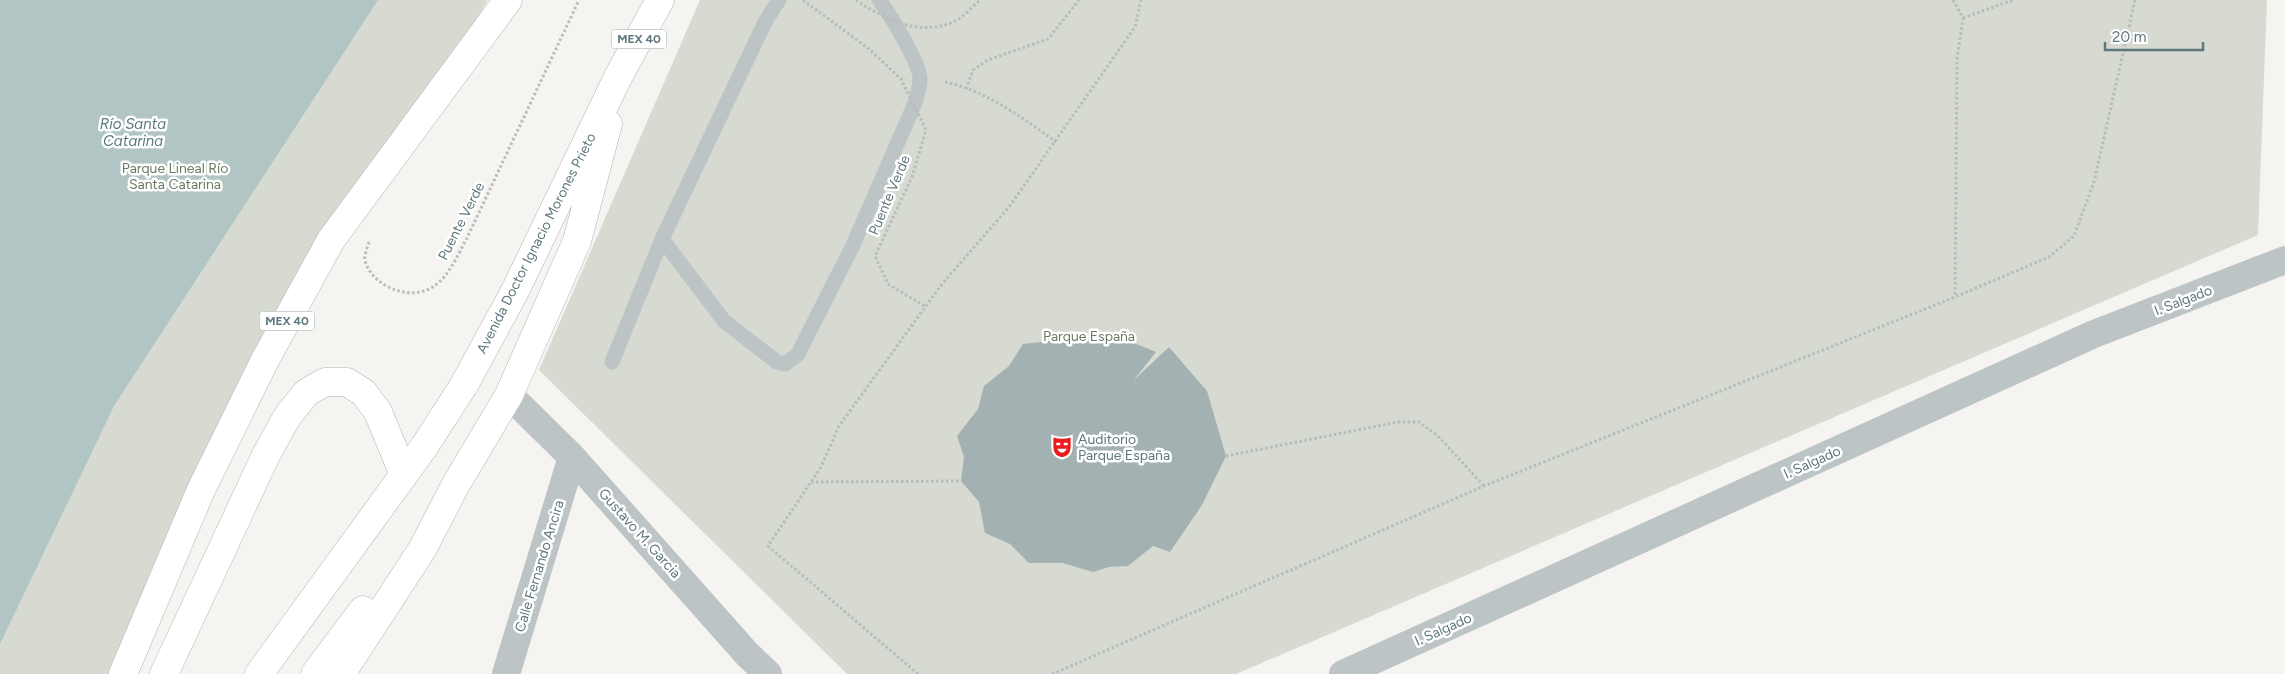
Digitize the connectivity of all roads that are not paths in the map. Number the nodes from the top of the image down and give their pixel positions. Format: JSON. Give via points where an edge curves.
{"nodes":[{"id":1,"x":508,"y":0,"type":"edge"},
{"id":2,"x":660,"y":0,"type":"edge"},
{"id":3,"x":779,"y":0,"type":"edge"},
{"id":4,"x":879,"y":0,"type":"edge"},
{"id":5,"x":618,"y":77,"type":"junction"},
{"id":6,"x":662,"y":239,"type":"junction"},
{"id":7,"x":2285,"y":260,"type":"edge"},
{"id":8,"x":612,"y":362,"type":"dead end"},
{"id":9,"x":509,"y":395,"type":"junction"},
{"id":10,"x":572,"y":457,"type":"junction"},
{"id":11,"x":404,"y":475,"type":"junction"},
{"id":12,"x":454,"y":486,"type":"junction"},
{"id":13,"x":123,"y":674,"type":"edge"},
{"id":14,"x":164,"y":674,"type":"edge"},
{"id":15,"x":259,"y":674,"type":"edge"},
{"id":16,"x":315,"y":674,"type":"edge"},
{"id":17,"x":341,"y":674,"type":"edge"},
{"id":18,"x":506,"y":674,"type":"edge"},
{"id":19,"x":768,"y":674,"type":"edge"},
{"id":20,"x":1343,"y":674,"type":"edge"}],
"edges":[{"from":1,"to":13,"type":"highway","number":"MEX 40","via":[[331,240],[265,360],[201,490]]},
{"from":2,"to":5,"type":"highway","name":"Avenida Doctor Ignacio Morones Prieto","number":"MEX 40"},
{"from":3,"to":6,"type":"lane","via":[[765,22]]},
{"from":4,"to":6,"type":"lane","via":[[914,59],[920,78],[912,111],[854,245],[798,354],[785,364],[777,362],[724,321]]},
{"from":5,"to":9,"type":"highway","via":[[598,168],[577,241]]},
{"from":5,"to":11,"type":"highway","name":"Avenida Doctor Ignacio Morones Prieto","number":"MEX 40","via":[[515,291],[464,385]]},
{"from":6,"to":8,"type":"lane"},
{"from":7,"to":20,"type":"street","name":"I. Salgado","via":[[2094,334]]},
{"from":9,"to":10,"type":"street","name":"Gustavo M. Garcia"},
{"from":9,"to":12,"type":"highway"},
{"from":10,"to":18,"type":"street","name":"Calle Fernando Ancira"},
{"from":10,"to":19,"type":"street","name":"Gustavo M. Garcia"},
{"from":11,"to":14,"type":"highway","via":[[378,412],[364,392],[347,382],[325,382],[306,393],[287,417],[266,455]]},
{"from":11,"to":15,"type":"highway","name":"Avenida Doctor Ignacio Morones Prieto","number":"MEX 40"},
{"from":12,"to":16,"type":"highway"},
{"from":12,"to":17,"type":"highway","via":[[423,548]]}]}
